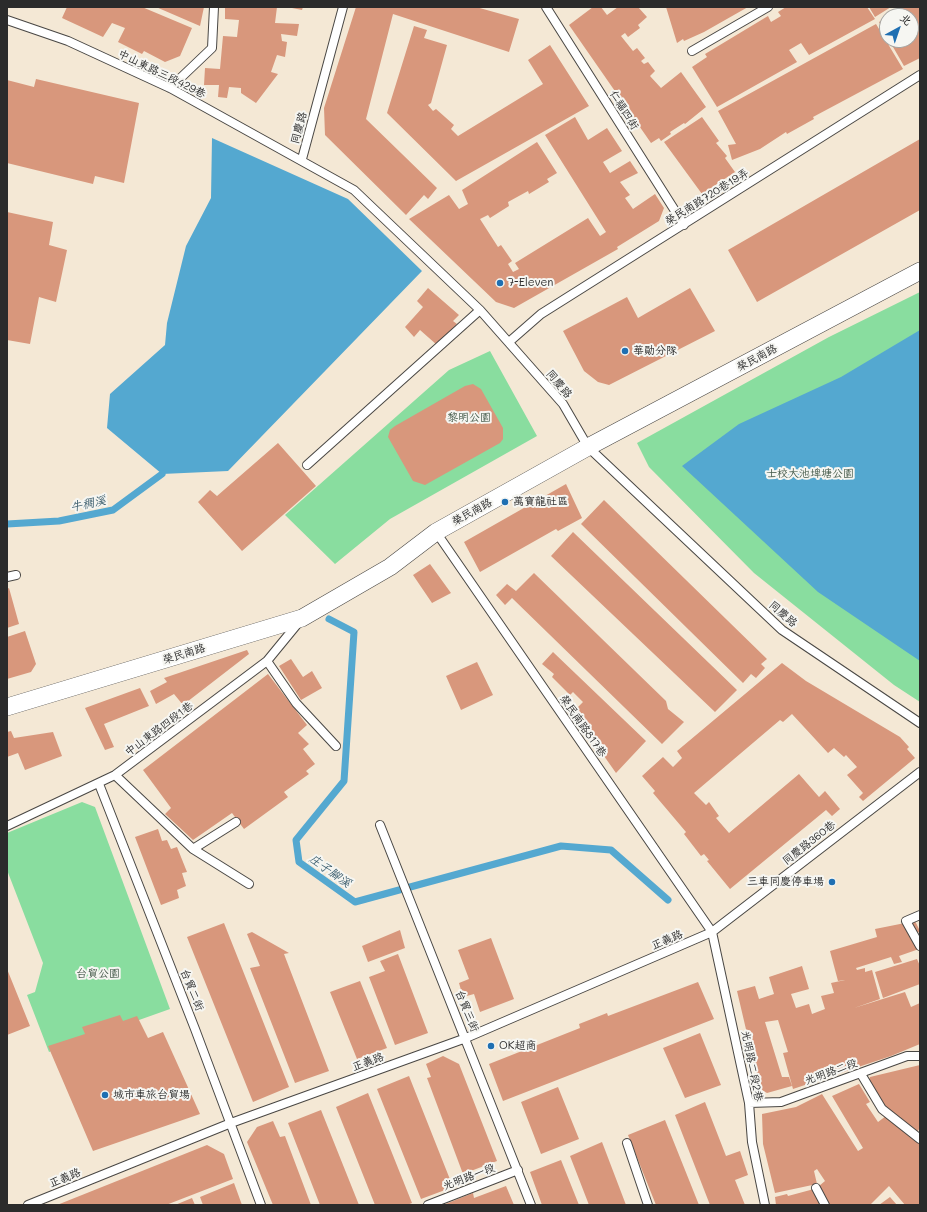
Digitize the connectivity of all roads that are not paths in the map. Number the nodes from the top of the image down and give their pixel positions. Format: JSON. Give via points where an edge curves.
{"nodes":[{"id":1,"x":214,"y":7,"type":"edge"},
{"id":2,"x":343,"y":7,"type":"edge"},
{"id":3,"x":546,"y":7,"type":"edge"},
{"id":4,"x":768,"y":7,"type":"edge"},
{"id":5,"x":7,"y":20,"type":"edge"},
{"id":6,"x":692,"y":51,"type":"dead end"},
{"id":7,"x":920,"y":75,"type":"edge"},
{"id":8,"x":170,"y":88,"type":"junction"},
{"id":9,"x":302,"y":159,"type":"junction"},
{"id":10,"x":684,"y":225,"type":"junction"},
{"id":11,"x":920,"y":271,"type":"edge"},
{"id":12,"x":480,"y":310,"type":"junction"},
{"id":13,"x":509,"y":342,"type":"junction"},
{"id":14,"x":588,"y":447,"type":"junction"},
{"id":15,"x":307,"y":465,"type":"dead end"},
{"id":16,"x":436,"y":532,"type":"junction"},
{"id":17,"x":16,"y":574,"type":"dead end"},
{"id":18,"x":7,"y":577,"type":"edge"},
{"id":19,"x":302,"y":618,"type":"junction"},
{"id":20,"x":267,"y":661,"type":"junction"},
{"id":21,"x":7,"y":706,"type":"edge"},
{"id":22,"x":920,"y":723,"type":"edge"},
{"id":23,"x":336,"y":746,"type":"dead end"},
{"id":24,"x":920,"y":772,"type":"edge"},
{"id":25,"x":115,"y":775,"type":"junction"},
{"id":26,"x":99,"y":784,"type":"junction"},
{"id":27,"x":236,"y":822,"type":"dead end"},
{"id":28,"x":380,"y":825,"type":"dead end"},
{"id":29,"x":7,"y":826,"type":"edge"},
{"id":30,"x":193,"y":849,"type":"junction"},
{"id":31,"x":249,"y":884,"type":"dead end"},
{"id":32,"x":920,"y":915,"type":"edge"},
{"id":33,"x":712,"y":932,"type":"junction"},
{"id":34,"x":920,"y":946,"type":"edge"},
{"id":35,"x":466,"y":1038,"type":"junction"},
{"id":36,"x":920,"y":1056,"type":"edge"},
{"id":37,"x":861,"y":1074,"type":"junction"},
{"id":38,"x":749,"y":1103,"type":"junction"},
{"id":39,"x":231,"y":1123,"type":"junction"},
{"id":40,"x":920,"y":1139,"type":"edge"},
{"id":41,"x":627,"y":1142,"type":"dead end"},
{"id":42,"x":518,"y":1170,"type":"junction"},
{"id":43,"x":816,"y":1188,"type":"dead end"},
{"id":44,"x":28,"y":1205,"type":"edge"},
{"id":45,"x":261,"y":1205,"type":"edge"},
{"id":46,"x":428,"y":1205,"type":"edge"},
{"id":47,"x":531,"y":1205,"type":"edge"},
{"id":48,"x":648,"y":1205,"type":"edge"},
{"id":49,"x":765,"y":1205,"type":"edge"},
{"id":50,"x":825,"y":1205,"type":"edge"}],
"edges":[{"from":1,"to":8,"type":"lane","via":[[212,48]]},
{"from":2,"to":9,"type":"lane","name":"同慶路"},
{"from":3,"to":10,"type":"lane","name":"仁福四街"},
{"from":4,"to":6,"type":"lane"},
{"from":5,"to":8,"type":"lane","name":"中山東路三段429巷","via":[[68,41]]},
{"from":7,"to":10,"type":"lane","name":"榮民南路720巷19弄"},
{"from":8,"to":9,"type":"lane","name":"中山東路三段429巷"},
{"from":9,"to":12,"type":"lane","name":"同慶路","via":[[354,190]]},
{"from":10,"to":13,"type":"lane","name":"榮民南路720巷19弄","via":[[541,314]]},
{"from":11,"to":14,"type":"street","name":"榮民南路"},
{"from":12,"to":13,"type":"lane","name":"同慶路"},
{"from":12,"to":15,"type":"lane"},
{"from":13,"to":14,"type":"lane","name":"同慶路","via":[[562,404]]},
{"from":14,"to":16,"type":"street","name":"榮民南路"},
{"from":14,"to":22,"type":"lane","name":"同慶路","via":[[782,630]]},
{"from":16,"to":19,"type":"street","name":"榮民南路","via":[[390,567]]},
{"from":16,"to":33,"type":"lane","name":"榮民南路817巷"},
{"from":17,"to":18,"type":"lane"},
{"from":19,"to":20,"type":"lane","name":"中山東路四段1巷"},
{"from":19,"to":21,"type":"street","name":"榮民南路"},
{"from":20,"to":23,"type":"lane","via":[[296,703]]},
{"from":20,"to":25,"type":"lane","name":"中山東路四段1巷"},
{"from":24,"to":33,"type":"lane","name":"同慶路360巷"},
{"from":25,"to":26,"type":"lane","name":"中山東路四段1巷"},
{"from":25,"to":30,"type":"lane"},
{"from":26,"to":29,"type":"lane","name":"中山東路四段1巷"},
{"from":26,"to":39,"type":"lane","name":"台貿二街"},
{"from":27,"to":30,"type":"lane"},
{"from":28,"to":35,"type":"lane","name":"台貿三街"},
{"from":30,"to":31,"type":"lane"},
{"from":32,"to":34,"type":"lane","via":[[906,921]]},
{"from":33,"to":35,"type":"lane","name":"正義路"},
{"from":33,"to":38,"type":"lane","name":"光明路二段2巷"},
{"from":35,"to":39,"type":"lane","name":"正義路"},
{"from":35,"to":42,"type":"lane","name":"台貿三街"},
{"from":36,"to":37,"type":"lane","name":"光明路二段","via":[[907,1056]]},
{"from":37,"to":38,"type":"lane","name":"光明路二段","via":[[781,1102]]},
{"from":37,"to":40,"type":"lane","via":[[882,1109]]},
{"from":38,"to":49,"type":"lane","name":"光明路二段2巷","via":[[752,1142]]},
{"from":39,"to":44,"type":"lane","name":"正義路"},
{"from":39,"to":45,"type":"lane","name":"台貿二街"},
{"from":41,"to":48,"type":"lane"},
{"from":42,"to":46,"type":"lane","name":"光明路一段"},
{"from":42,"to":47,"type":"lane","name":"台貿三街"},
{"from":43,"to":50,"type":"lane"}]}
